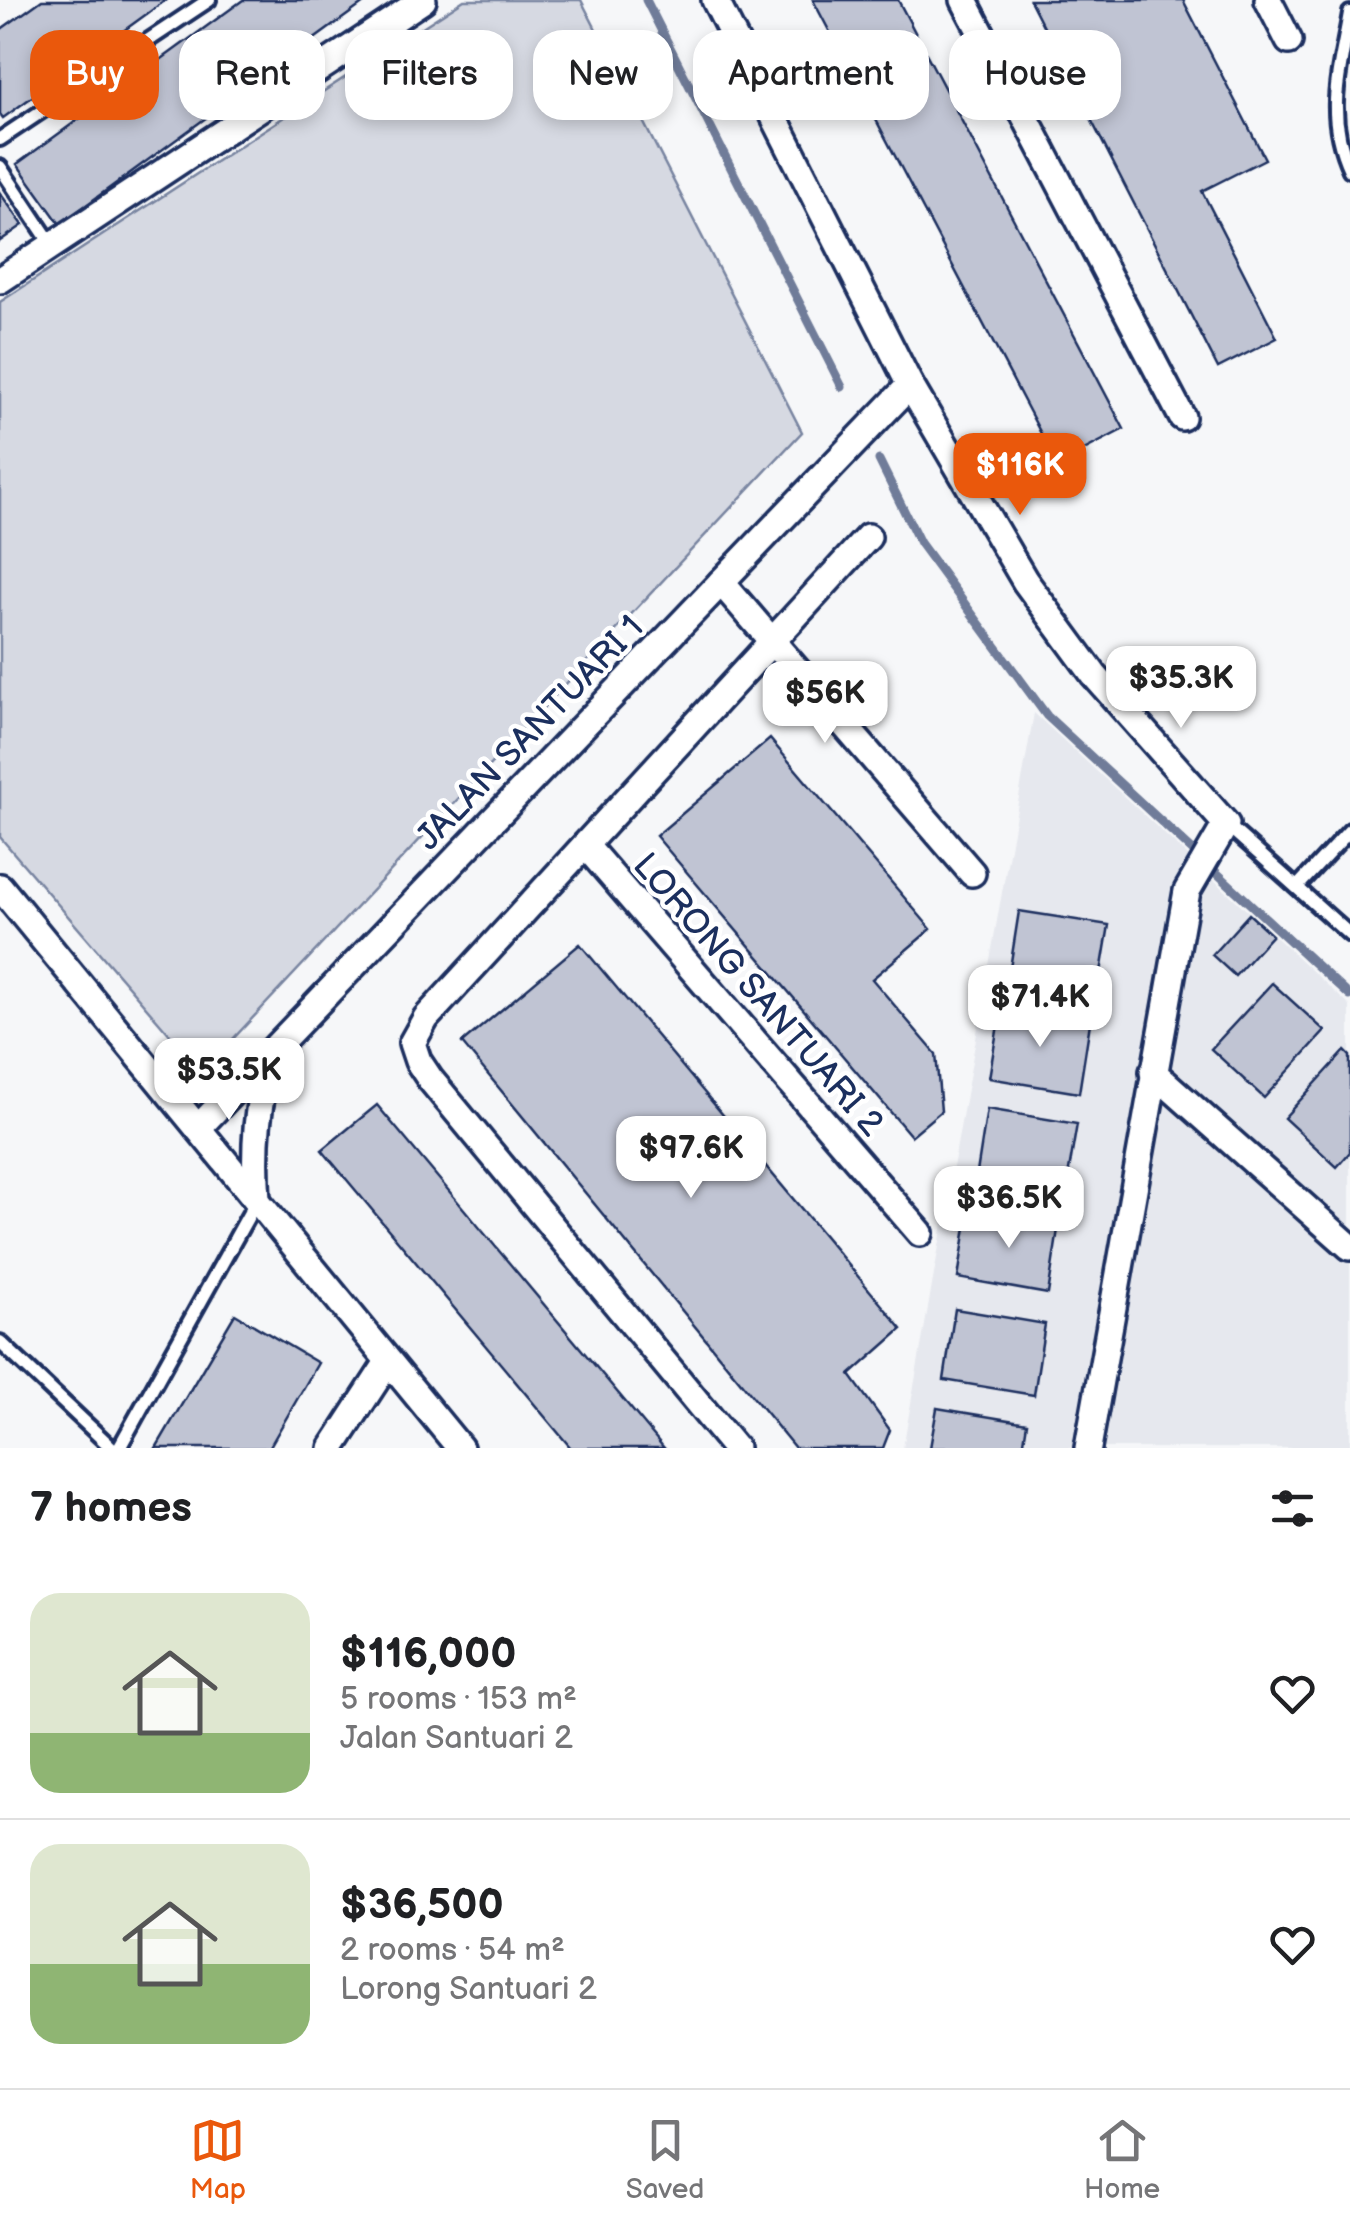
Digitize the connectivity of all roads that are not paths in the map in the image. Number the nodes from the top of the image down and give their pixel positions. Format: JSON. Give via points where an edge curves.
{"nodes":[{"id":1,"x":209,"y":0,"type":"edge"},
{"id":2,"x":423,"y":0,"type":"edge"},
{"id":3,"x":715,"y":0,"type":"edge"},
{"id":4,"x":964,"y":0,"type":"edge"},
{"id":5,"x":1268,"y":0,"type":"edge"},
{"id":6,"x":1350,"y":12,"type":"edge"},
{"id":7,"x":1289,"y":42,"type":"dead end"},
{"id":8,"x":0,"y":139,"type":"edge"},
{"id":9,"x":0,"y":167,"type":"edge"},
{"id":10,"x":1350,"y":170,"type":"edge"},
{"id":11,"x":52,"y":245,"type":"junction"},
{"id":12,"x":0,"y":280,"type":"edge"},
{"id":13,"x":910,"y":385,"type":"junction"},
{"id":14,"x":1182,"y":417,"type":"dead end"},
{"id":15,"x":868,"y":536,"type":"dead end"},
{"id":16,"x":721,"y":582,"type":"junction"},
{"id":17,"x":772,"y":642,"type":"junction"},
{"id":18,"x":1350,"y":830,"type":"edge"},
{"id":19,"x":1219,"y":835,"type":"junction"},
{"id":20,"x":585,"y":845,"type":"junction"},
{"id":21,"x":972,"y":873,"type":"dead end"},
{"id":22,"x":0,"y":887,"type":"edge"},
{"id":23,"x":1297,"y":887,"type":"junction"},
{"id":24,"x":1350,"y":935,"type":"edge"},
{"id":25,"x":270,"y":1052,"type":"junction"},
{"id":26,"x":1153,"y":1072,"type":"junction"},
{"id":27,"x":198,"y":1128,"type":"junction"},
{"id":28,"x":257,"y":1200,"type":"junction"},
{"id":29,"x":920,"y":1234,"type":"dead end"},
{"id":30,"x":1350,"y":1247,"type":"edge"},
{"id":31,"x":0,"y":1342,"type":"edge"},
{"id":32,"x":388,"y":1362,"type":"junction"},
{"id":33,"x":116,"y":1448,"type":"edge"},
{"id":34,"x":332,"y":1448,"type":"edge"},
{"id":35,"x":460,"y":1448,"type":"edge"},
{"id":36,"x":735,"y":1448,"type":"edge"},
{"id":37,"x":1088,"y":1448,"type":"edge"}],
"edges":[{"from":1,"to":8,"type":"lane"},
{"from":2,"to":11,"type":"street"},
{"from":3,"to":13,"type":"street"},
{"from":4,"to":14,"type":"street"},
{"from":5,"to":7,"type":"street"},
{"from":6,"to":10,"type":"lane","via":[[1334,107],[1338,144]]},
{"from":9,"to":11,"type":"lane"},
{"from":11,"to":12,"type":"street"},
{"from":13,"to":16,"type":"street","name":"JALAN SANTUARI 1"},
{"from":13,"to":19,"type":"street","via":[[1025,581]]},
{"from":15,"to":17,"type":"street"},
{"from":16,"to":17,"type":"street"},
{"from":16,"to":25,"type":"street","name":"JALAN SANTUARI 1"},
{"from":17,"to":20,"type":"street"},
{"from":17,"to":21,"type":"street"},
{"from":18,"to":23,"type":"lane"},
{"from":19,"to":23,"type":"lane"},
{"from":19,"to":26,"type":"street","via":[[1187,890]]},
{"from":20,"to":29,"type":"street","name":"LORONG SANTUARI 2"},
{"from":20,"to":36,"type":"street","via":[[426,1018],[412,1043],[430,1079]]},
{"from":22,"to":27,"type":"street"},
{"from":23,"to":24,"type":"lane"},
{"from":25,"to":27,"type":"street","name":"JALAN SANTUARI 1"},
{"from":25,"to":28,"type":"street","via":[[257,1108]]},
{"from":26,"to":30,"type":"street"},
{"from":26,"to":37,"type":"street"},
{"from":27,"to":28,"type":"street"},
{"from":28,"to":32,"type":"street"},
{"from":28,"to":33,"type":"lane"},
{"from":31,"to":33,"type":"lane"},
{"from":32,"to":34,"type":"street"},
{"from":32,"to":35,"type":"street"}]}
